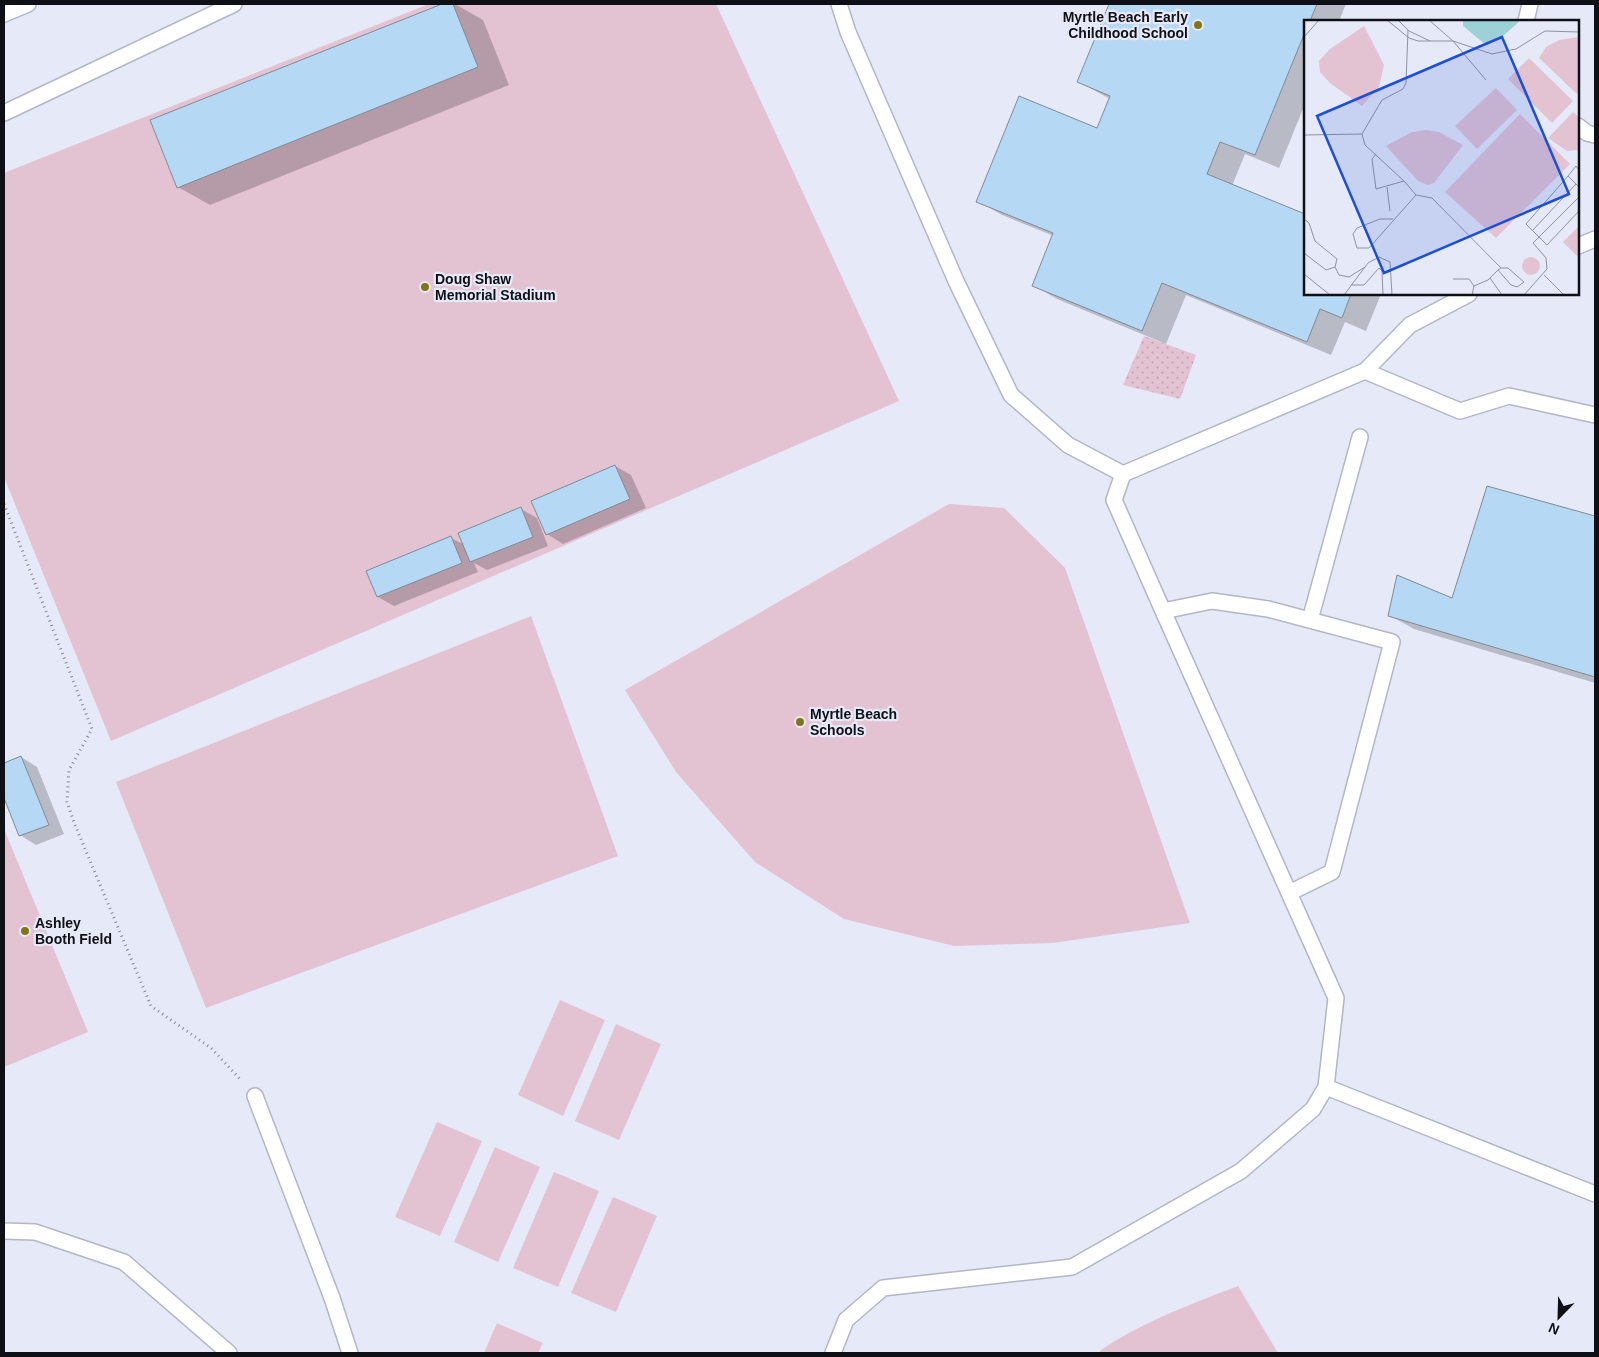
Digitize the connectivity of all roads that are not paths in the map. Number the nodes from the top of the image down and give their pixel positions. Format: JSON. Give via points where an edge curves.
{"nodes":[{"id":1,"x":28,"y":4,"type":"edge"},
{"id":2,"x":234,"y":4,"type":"edge"},
{"id":3,"x":839,"y":4,"type":"edge"},
{"id":4,"x":1530,"y":4,"type":"edge"},
{"id":5,"x":4,"y":14,"type":"edge"},
{"id":6,"x":1526,"y":20,"type":"edge"},
{"id":7,"x":4,"y":113,"type":"edge"},
{"id":8,"x":1579,"y":127,"type":"edge"},
{"id":9,"x":1595,"y":135,"type":"edge"},
{"id":10,"x":1595,"y":239,"type":"edge"},
{"id":11,"x":1579,"y":246,"type":"edge"},
{"id":12,"x":1467,"y":295,"type":"edge"},
{"id":13,"x":1365,"y":371,"type":"junction"},
{"id":14,"x":1595,"y":414,"type":"edge"},
{"id":15,"x":1360,"y":437,"type":"dead end"},
{"id":16,"x":1123,"y":474,"type":"junction"},
{"id":17,"x":1163,"y":611,"type":"junction"},
{"id":18,"x":1310,"y":620,"type":"junction"},
{"id":19,"x":1289,"y":893,"type":"junction"},
{"id":20,"x":1326,"y":1087,"type":"junction"},
{"id":21,"x":256,"y":1096,"type":"road end"},
{"id":22,"x":1595,"y":1194,"type":"edge"},
{"id":23,"x":4,"y":1231,"type":"edge"},
{"id":24,"x":229,"y":1353,"type":"edge"},
{"id":25,"x":350,"y":1353,"type":"edge"},
{"id":26,"x":834,"y":1353,"type":"edge"}],
"edges":[{"from":1,"to":5,"type":"lane"},
{"from":2,"to":7,"type":"lane"},
{"from":3,"to":16,"type":"lane","via":[[956,281],[1012,395],[1068,444]]},
{"from":4,"to":6,"type":"lane"},
{"from":8,"to":9,"type":"lane"},
{"from":10,"to":11,"type":"lane"},
{"from":12,"to":13,"type":"lane","via":[[1410,325]]},
{"from":13,"to":14,"type":"lane","via":[[1460,411],[1509,396]]},
{"from":13,"to":16,"type":"lane"},
{"from":15,"to":18,"type":"lane"},
{"from":16,"to":17,"type":"lane","via":[[1114,500]]},
{"from":17,"to":18,"type":"lane","via":[[1212,600]]},
{"from":17,"to":19,"type":"lane"},
{"from":18,"to":19,"type":"lane","via":[[1392,642],[1332,872]]},
{"from":19,"to":20,"type":"lane","via":[[1336,998]]},
{"from":20,"to":22,"type":"lane"},
{"from":20,"to":26,"type":"lane","via":[[1314,1109],[1241,1171],[1072,1267],[883,1288],[846,1320]]},
{"from":21,"to":25,"type":"lane"},
{"from":23,"to":24,"type":"lane","via":[[35,1232],[124,1262]]}]}
